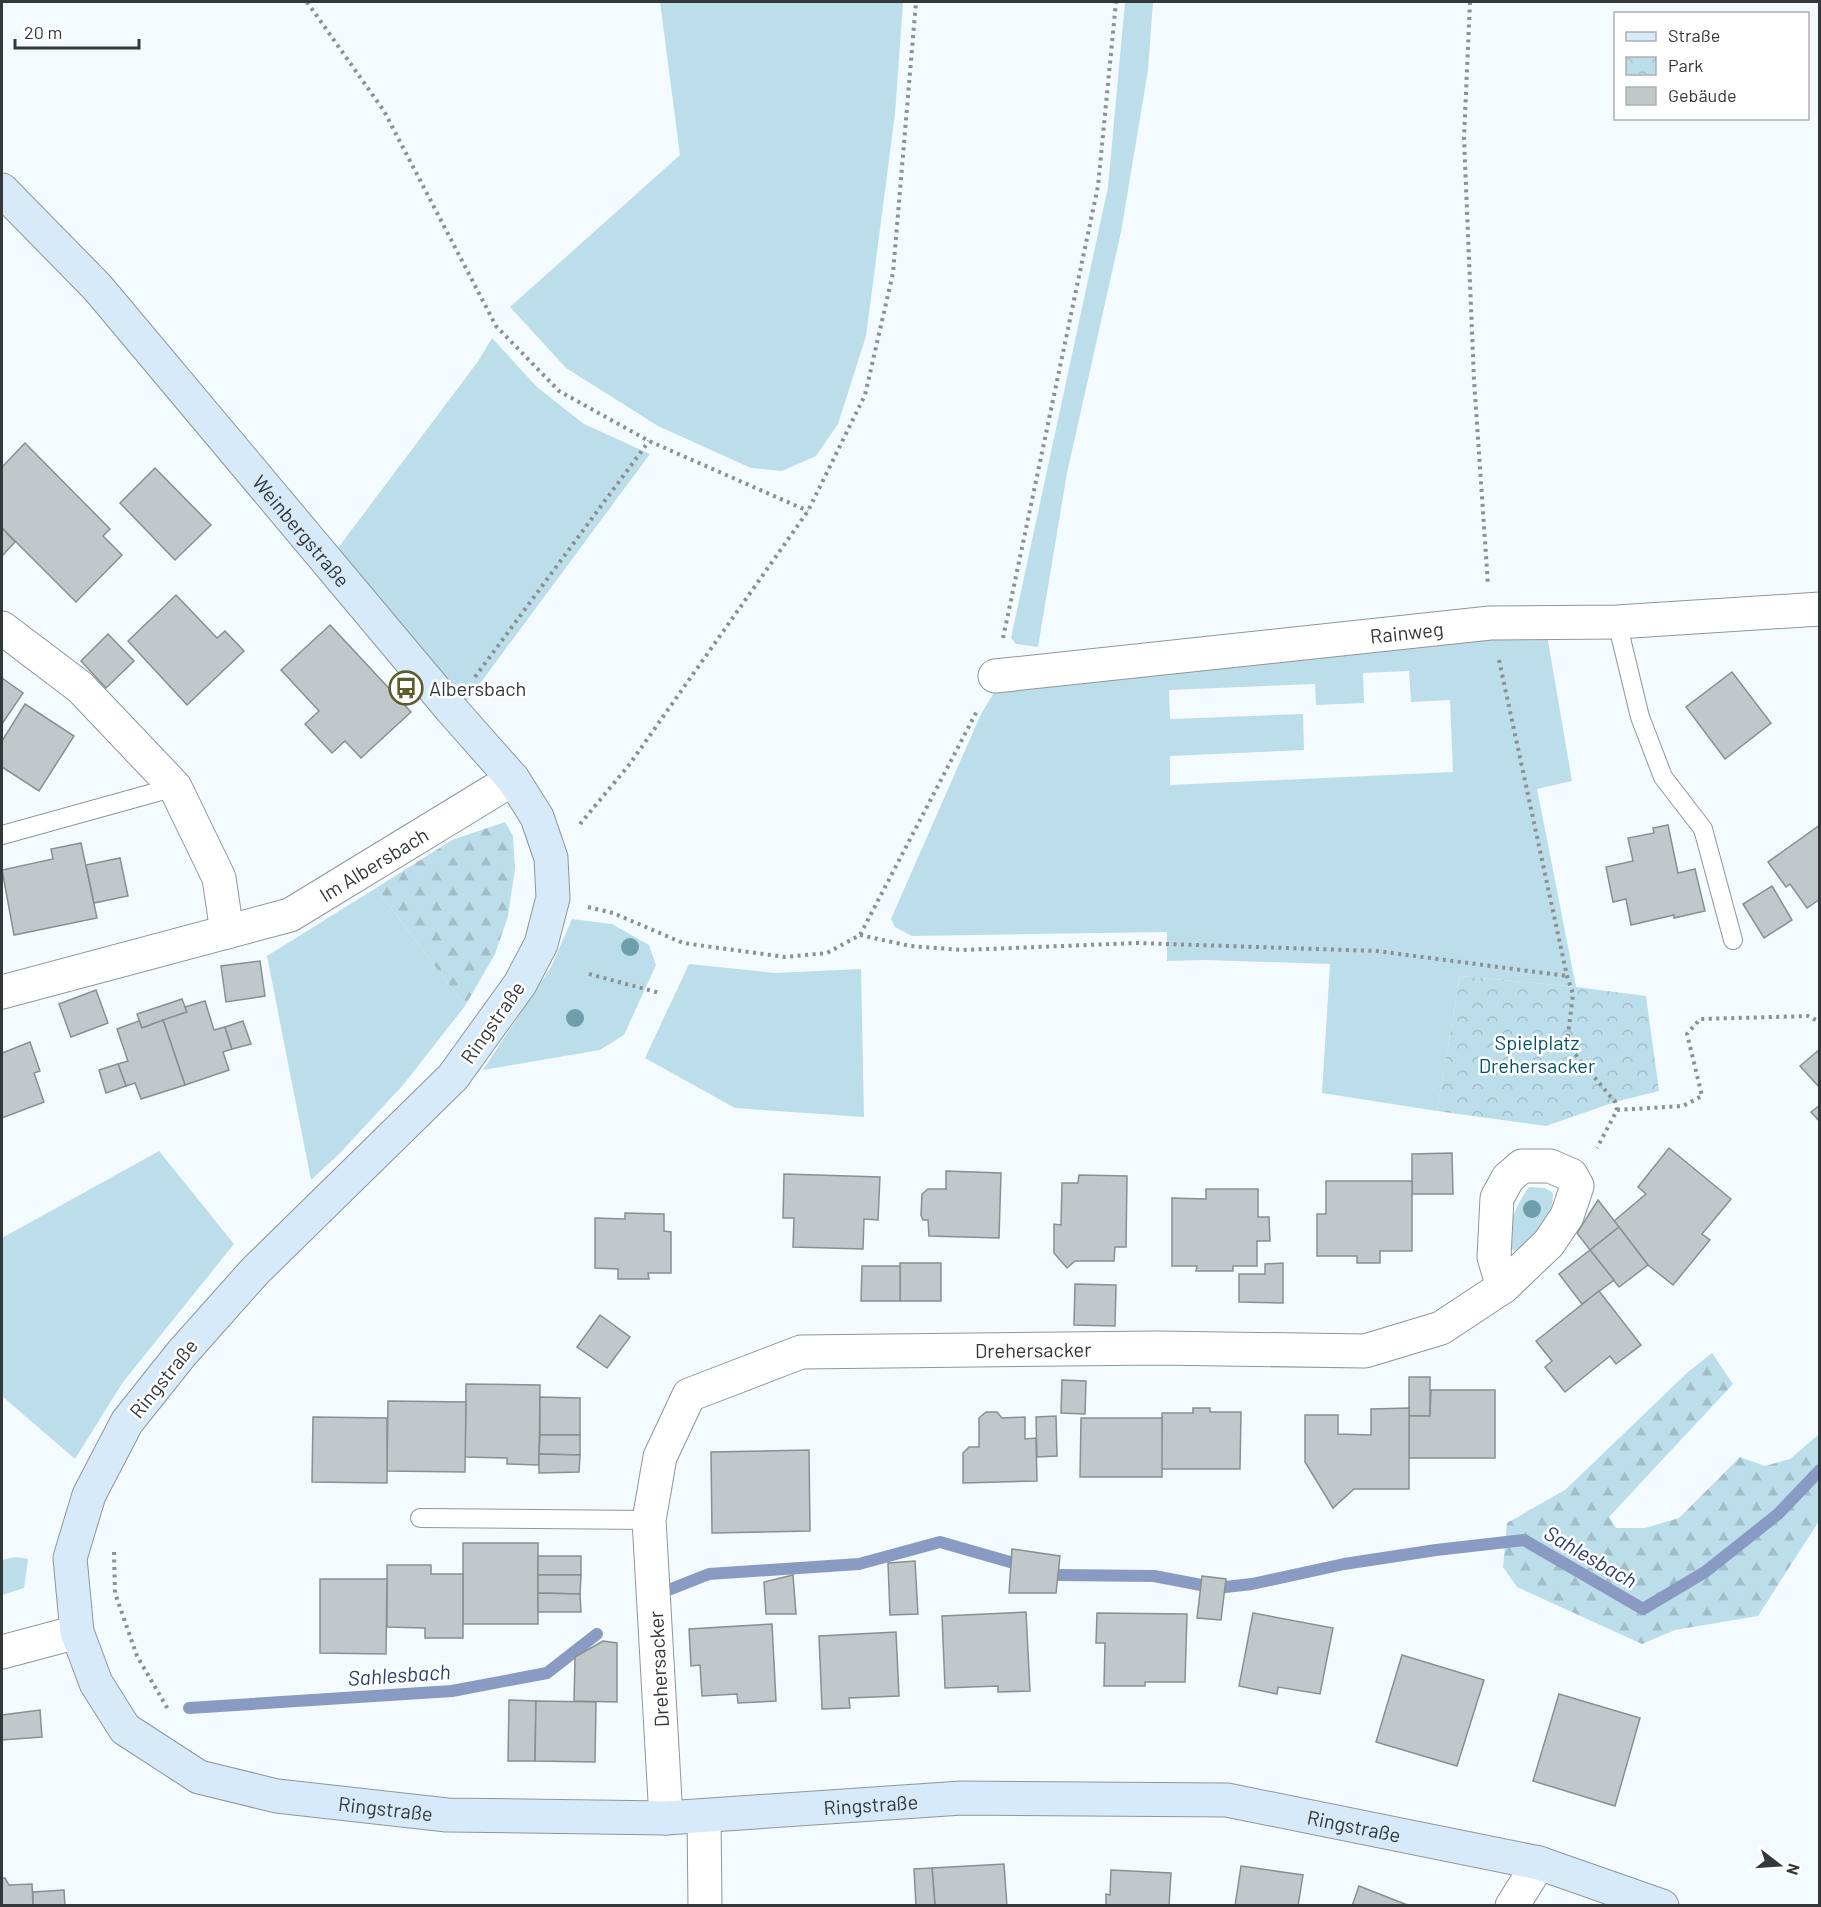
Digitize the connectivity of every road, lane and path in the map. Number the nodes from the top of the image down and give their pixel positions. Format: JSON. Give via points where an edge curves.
{"nodes":[{"id":1,"x":307,"y":2,"type":"edge"},
{"id":2,"x":916,"y":2,"type":"edge"},
{"id":3,"x":1116,"y":2,"type":"edge"},
{"id":4,"x":1470,"y":2,"type":"edge"},
{"id":5,"x":2,"y":190,"type":"edge"},
{"id":6,"x":649,"y":441,"type":"junction"},
{"id":7,"x":808,"y":511,"type":"junction"},
{"id":8,"x":1820,"y":609,"type":"edge"},
{"id":9,"x":1617,"y":622,"type":"junction"},
{"id":10,"x":1490,"y":623,"type":"junction"},
{"id":11,"x":2,"y":628,"type":"edge"},
{"id":12,"x":995,"y":676,"type":"junction"},
{"id":13,"x":451,"y":710,"type":"junction"},
{"id":14,"x":513,"y":779,"type":"junction"},
{"id":15,"x":175,"y":787,"type":"junction"},
{"id":16,"x":2,"y":835,"type":"edge"},
{"id":17,"x":551,"y":858,"type":"junction"},
{"id":18,"x":553,"y":898,"type":"junction"},
{"id":19,"x":227,"y":932,"type":"junction"},
{"id":20,"x":860,"y":935,"type":"junction"},
{"id":21,"x":1733,"y":940,"type":"dead end"},
{"id":22,"x":589,"y":974,"type":"dead end"},
{"id":23,"x":1567,"y":976,"type":"junction"},
{"id":24,"x":2,"y":992,"type":"edge"},
{"id":25,"x":660,"y":993,"type":"dead end"},
{"id":26,"x":1820,"y":1023,"type":"edge"},
{"id":27,"x":1503,"y":1287,"type":"dead end"},
{"id":28,"x":420,"y":1518,"type":"dead end"},
{"id":29,"x":649,"y":1520,"type":"junction"},
{"id":30,"x":114,"y":1542,"type":"dead end"},
{"id":31,"x":76,"y":1632,"type":"junction"},
{"id":32,"x":2,"y":1652,"type":"edge"},
{"id":33,"x":171,"y":1714,"type":"dead end"},
{"id":34,"x":704,"y":1816,"type":"junction"},
{"id":35,"x":666,"y":1818,"type":"junction"},
{"id":36,"x":1539,"y":1863,"type":"junction"},
{"id":37,"x":705,"y":1905,"type":"edge"},
{"id":38,"x":1512,"y":1905,"type":"edge"},
{"id":39,"x":1662,"y":1905,"type":"edge"}],
"edges":[{"from":1,"to":6,"type":"path","via":[[384,111],[496,326],[559,391]]},
{"from":2,"to":7,"type":"path","via":[[892,273],[864,395]]},
{"from":3,"to":12,"type":"path","via":[[1098,186]]},
{"from":4,"to":10,"type":"path","via":[[1464,138]]},
{"from":5,"to":13,"type":"street","name":"Weinbergstraße","via":[[98,288]]},
{"from":6,"to":7,"type":"path"},
{"from":6,"to":13,"type":"path"},
{"from":7,"to":17,"type":"path","via":[[629,765]]},
{"from":8,"to":9,"type":"street","name":"Rainweg"},
{"from":9,"to":10,"type":"street","name":"Rainweg"},
{"from":9,"to":21,"type":"lane","via":[[1640,717],[1663,777],[1703,829]]},
{"from":10,"to":12,"type":"street","name":"Rainweg"},
{"from":10,"to":23,"type":"path"},
{"from":11,"to":15,"type":"street","via":[[80,687]]},
{"from":12,"to":20,"type":"path"},
{"from":13,"to":14,"type":"street","name":"Weinbergstraße"},
{"from":14,"to":17,"type":"street","name":"Weinbergstraße","via":[[537,817]]},
{"from":14,"to":19,"type":"street","name":"Im Albersbach","via":[[290,915]]},
{"from":15,"to":16,"type":"lane"},
{"from":15,"to":19,"type":"street","via":[[219,878]]},
{"from":17,"to":18,"type":"street","name":"Weinbergstraße"},
{"from":18,"to":20,"type":"path","via":[[613,913],[683,943],[785,957],[827,952]]},
{"from":18,"to":31,"type":"street","name":"Ringstraße","via":[[541,944],[520,984],[453,1077],[255,1272],[127,1422],[89,1495],[70,1558]]},
{"from":19,"to":24,"type":"street","name":"Im Albersbach"},
{"from":20,"to":23,"type":"path","via":[[910,946],[963,950],[1137,943],[1377,951]]},
{"from":22,"to":25,"type":"path"},
{"from":23,"to":26,"type":"path","via":[[1573,994],[1570,1048],[1615,1102],[1617,1110],[1683,1106],[1702,1096],[1687,1034],[1700,1019],[1808,1016]]},
{"from":27,"to":29,"type":"street","name":"Drehersacker","via":[[1441,1328],[1365,1351],[1158,1348],[801,1352],[689,1395],[660,1457]]},
{"from":28,"to":29,"type":"lane"},
{"from":29,"to":35,"type":"street","name":"Drehersacker"},
{"from":30,"to":33,"type":"path","via":[[115,1593],[137,1656]]},
{"from":31,"to":32,"type":"street"},
{"from":31,"to":35,"type":"street","name":"Ringstraße","via":[[96,1683],[126,1729],[199,1777],[277,1796],[447,1815]]},
{"from":34,"to":35,"type":"street","name":"Ringstraße"},
{"from":34,"to":36,"type":"street","name":"Ringstraße","via":[[962,1798],[1227,1800]]},
{"from":34,"to":37,"type":"street"},
{"from":36,"to":38,"type":"street"},
{"from":36,"to":39,"type":"street","name":"Ringstraße"}]}
